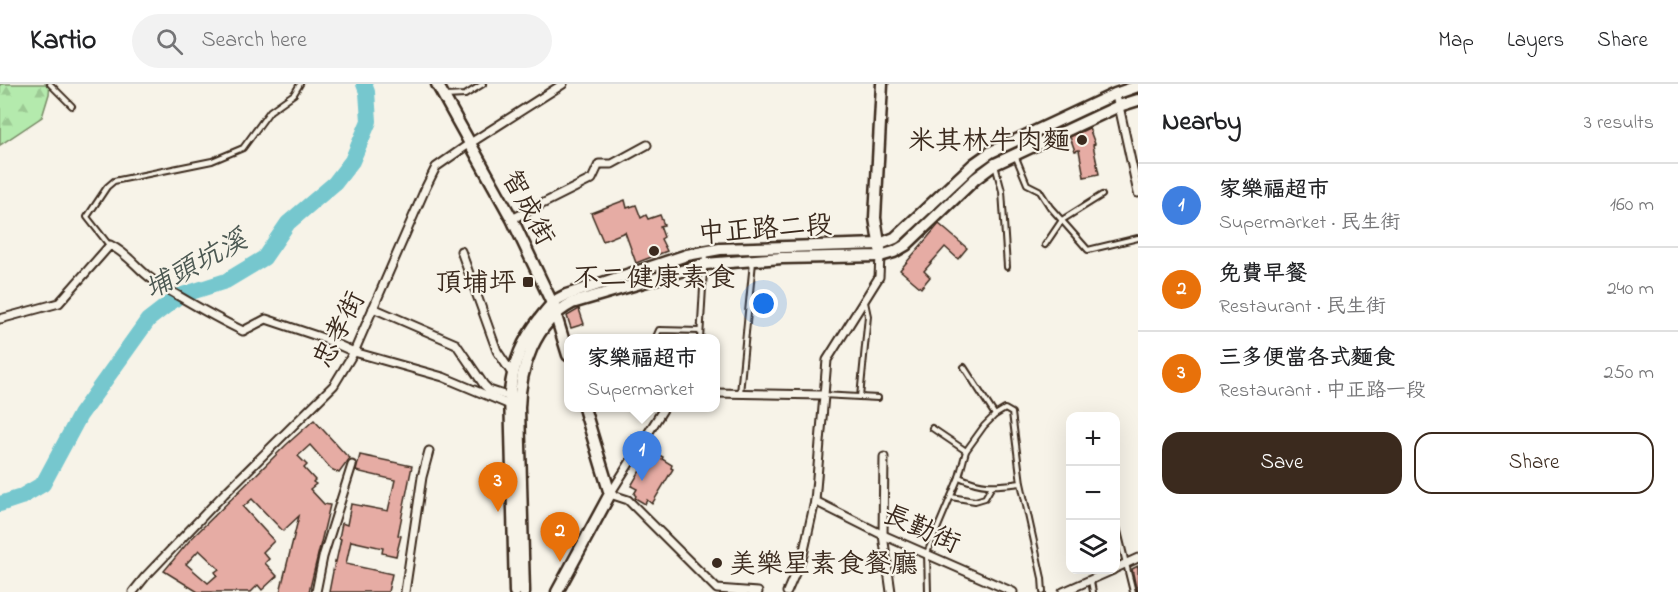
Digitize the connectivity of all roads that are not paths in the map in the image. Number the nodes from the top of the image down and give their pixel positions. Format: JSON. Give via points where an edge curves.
{"nodes":[{"id":1,"x":50,"y":84,"type":"edge"},
{"id":2,"x":300,"y":84,"type":"edge"},
{"id":3,"x":437,"y":84,"type":"edge"},
{"id":4,"x":483,"y":84,"type":"edge"},
{"id":5,"x":563,"y":84,"type":"edge"},
{"id":6,"x":882,"y":84,"type":"edge"},
{"id":7,"x":1138,"y":86,"type":"edge"},
{"id":8,"x":1115,"y":94,"type":"junction"},
{"id":9,"x":444,"y":96,"type":"junction"},
{"id":10,"x":1138,"y":100,"type":"edge"},
{"id":11,"x":72,"y":106,"type":"dead end"},
{"id":12,"x":1119,"y":106,"type":"junction"},
{"id":13,"x":469,"y":144,"type":"junction"},
{"id":14,"x":647,"y":146,"type":"dead end"},
{"id":15,"x":1015,"y":154,"type":"junction"},
{"id":16,"x":995,"y":164,"type":"junction"},
{"id":17,"x":1138,"y":193,"type":"edge"},
{"id":18,"x":1102,"y":195,"type":"dead end"},
{"id":19,"x":512,"y":219,"type":"junction"},
{"id":20,"x":1062,"y":220,"type":"junction"},
{"id":21,"x":1138,"y":238,"type":"edge"},
{"id":22,"x":110,"y":245,"type":"junction"},
{"id":23,"x":1045,"y":245,"type":"dead end"},
{"id":24,"x":880,"y":250,"type":"junction"},
{"id":25,"x":461,"y":251,"type":"dead end"},
{"id":26,"x":705,"y":252,"type":"junction"},
{"id":27,"x":753,"y":259,"type":"junction"},
{"id":28,"x":705,"y":264,"type":"junction"},
{"id":29,"x":1007,"y":267,"type":"dead end"},
{"id":30,"x":864,"y":299,"type":"junction"},
{"id":31,"x":552,"y":303,"type":"junction"},
{"id":32,"x":373,"y":308,"type":"junction"},
{"id":33,"x":557,"y":314,"type":"junction"},
{"id":34,"x":0,"y":319,"type":"edge"},
{"id":35,"x":700,"y":331,"type":"joint"},
{"id":36,"x":657,"y":334,"type":"edge"},
{"id":37,"x":564,"y":341,"type":"edge"},
{"id":38,"x":354,"y":352,"type":"junction"},
{"id":39,"x":964,"y":367,"type":"dead end"},
{"id":40,"x":517,"y":376,"type":"junction"},
{"id":41,"x":720,"y":393,"type":"edge"},
{"id":42,"x":740,"y":393,"type":"junction"},
{"id":43,"x":822,"y":395,"type":"junction"},
{"id":44,"x":860,"y":397,"type":"junction"},
{"id":45,"x":878,"y":398,"type":"dead end"},
{"id":46,"x":510,"y":401,"type":"junction"},
{"id":47,"x":585,"y":412,"type":"edge"},
{"id":48,"x":661,"y":412,"type":"edge"},
{"id":49,"x":995,"y":415,"type":"junction"},
{"id":50,"x":932,"y":428,"type":"dead end"},
{"id":51,"x":429,"y":451,"type":"dead end"},
{"id":52,"x":966,"y":451,"type":"junction"},
{"id":53,"x":884,"y":457,"type":"dead end"},
{"id":54,"x":352,"y":465,"type":"dead end"},
{"id":55,"x":959,"y":477,"type":"junction"},
{"id":56,"x":1021,"y":483,"type":"junction"},
{"id":57,"x":992,"y":486,"type":"junction"},
{"id":58,"x":610,"y":494,"type":"junction"},
{"id":59,"x":951,"y":497,"type":"junction"},
{"id":60,"x":815,"y":501,"type":"junction"},
{"id":61,"x":883,"y":535,"type":"junction"},
{"id":62,"x":1120,"y":539,"type":"edge"},
{"id":63,"x":927,"y":553,"type":"junction"},
{"id":64,"x":1138,"y":558,"type":"edge"},
{"id":65,"x":1126,"y":563,"type":"junction"},
{"id":66,"x":1120,"y":566,"type":"edge"},
{"id":67,"x":1100,"y":574,"type":"edge"},
{"id":68,"x":1091,"y":581,"type":"junction"},
{"id":69,"x":1003,"y":590,"type":"edge"},
{"id":70,"x":133,"y":592,"type":"edge"},
{"id":71,"x":316,"y":592,"type":"edge"},
{"id":72,"x":405,"y":592,"type":"edge"},
{"id":73,"x":515,"y":592,"type":"edge"},
{"id":74,"x":524,"y":592,"type":"edge"},
{"id":75,"x":557,"y":592,"type":"edge"},
{"id":76,"x":758,"y":592,"type":"edge"},
{"id":77,"x":787,"y":592,"type":"edge"},
{"id":78,"x":891,"y":592,"type":"edge"},
{"id":79,"x":928,"y":592,"type":"edge"},
{"id":80,"x":1013,"y":592,"type":"edge"},
{"id":81,"x":1043,"y":592,"type":"edge"},
{"id":82,"x":1063,"y":592,"type":"edge"},
{"id":83,"x":1093,"y":592,"type":"edge"},
{"id":84,"x":1133,"y":592,"type":"edge"}],
"edges":[{"from":1,"to":11,"type":"lane"},
{"from":2,"to":22,"type":"lane","via":[[294,94],[270,111],[243,148],[212,161],[114,181],[87,217]]},
{"from":3,"to":9,"type":"main road","name":"智成街"},
{"from":4,"to":9,"type":"lane","via":[[465,95]]},
{"from":5,"to":13,"type":"street","name":"忠孝街"},
{"from":6,"to":24,"type":"main road","via":[[875,218]]},
{"from":7,"to":8,"type":"main road"},
{"from":8,"to":12,"type":"street"},
{"from":8,"to":24,"type":"main road","via":[[991,152]]},
{"from":9,"to":13,"type":"main road","name":"智成街"},
{"from":10,"to":12,"type":"main road"},
{"from":12,"to":15,"type":"main road"},
{"from":12,"to":17,"type":"street"},
{"from":13,"to":19,"type":"main road","name":"智成街"},
{"from":13,"to":32,"type":"street","name":"忠孝街","via":[[436,167]]},
{"from":14,"to":19,"type":"street","via":[[612,164],[599,164],[592,179]]},
{"from":15,"to":16,"type":"main road"},
{"from":15,"to":20,"type":"lane","via":[[1027,184],[1040,190]]},
{"from":16,"to":24,"type":"main road","via":[[906,245],[894,252]]},
{"from":16,"to":29,"type":"lane","via":[[1002,191]]},
{"from":18,"to":20,"type":"lane"},
{"from":19,"to":31,"type":"main road","name":"智成街"},
{"from":20,"to":21,"type":"lane","via":[[1088,250]]},
{"from":20,"to":23,"type":"lane"},
{"from":22,"to":34,"type":"street","via":[[59,303]]},
{"from":22,"to":38,"type":"street","via":[[132,259],[154,281],[243,331],[266,319]]},
{"from":24,"to":26,"type":"main road","name":"中正路二段","via":[[763,247]]},
{"from":24,"to":27,"type":"main road","name":"中正路二段"},
{"from":24,"to":30,"type":"street","via":[[879,277]]},
{"from":25,"to":40,"type":"street","via":[[497,351]]},
{"from":26,"to":28,"type":"lane"},
{"from":26,"to":31,"type":"main road","name":"中正路二段","via":[[566,295]]},
{"from":27,"to":28,"type":"main road","name":"中正路二段"},
{"from":27,"to":42,"type":"lane"},
{"from":28,"to":33,"type":"main road","name":"中正路二段","via":[[572,303]]},
{"from":28,"to":35,"type":"lane"},
{"from":30,"to":43,"type":"street","via":[[826,360]]},
{"from":30,"to":44,"type":"lane","via":[[868,316]]},
{"from":31,"to":33,"type":"main road","name":"智成街"},
{"from":31,"to":40,"type":"main road","via":[[525,339]]},
{"from":32,"to":38,"type":"street","name":"忠孝街"},
{"from":32,"to":46,"type":"street","via":[[456,344],[484,386]]},
{"from":33,"to":37,"type":"main road","name":"智成街"},
{"from":33,"to":40,"type":"main road","via":[[537,339]]},
{"from":35,"to":36,"type":"lane","via":[[659,330]]},
{"from":38,"to":46,"type":"street"},
{"from":38,"to":70,"type":"street","name":"忠孝街","via":[[334,385]]},
{"from":39,"to":49,"type":"lane"},
{"from":40,"to":46,"type":"main road"},
{"from":40,"to":74,"type":"main road"},
{"from":41,"to":42,"type":"street"},
{"from":42,"to":43,"type":"street"},
{"from":43,"to":44,"type":"lane"},
{"from":43,"to":60,"type":"street"},
{"from":44,"to":45,"type":"lane"},
{"from":46,"to":73,"type":"main road"},
{"from":47,"to":58,"type":"main road"},
{"from":48,"to":58,"type":"street"},
{"from":49,"to":52,"type":"lane"},
{"from":49,"to":56,"type":"lane","via":[[1005,409],[1012,413]]},
{"from":50,"to":52,"type":"lane"},
{"from":51,"to":72,"type":"street"},
{"from":52,"to":55,"type":"lane"},
{"from":53,"to":61,"type":"street"},
{"from":54,"to":71,"type":"street"},
{"from":55,"to":57,"type":"lane","via":[[973,484]]},
{"from":55,"to":59,"type":"lane"},
{"from":56,"to":57,"type":"lane"},
{"from":56,"to":81,"type":"lane"},
{"from":57,"to":59,"type":"lane","via":[[985,498],[975,501]]},
{"from":58,"to":75,"type":"main road"},
{"from":58,"to":76,"type":"street","via":[[628,500],[717,589]]},
{"from":59,"to":63,"type":"lane"},
{"from":60,"to":61,"type":"street","name":"長勤街"},
{"from":60,"to":77,"type":"street","via":[[803,555]]},
{"from":61,"to":63,"type":"street","name":"長勤街"},
{"from":61,"to":78,"type":"street"},
{"from":62,"to":65,"type":"lane"},
{"from":63,"to":69,"type":"street","name":"長勤街"},
{"from":63,"to":79,"type":"lane"},
{"from":64,"to":65,"type":"street"},
{"from":65,"to":66,"type":"street"},
{"from":65,"to":84,"type":"lane"},
{"from":67,"to":68,"type":"street"},
{"from":68,"to":82,"type":"street"},
{"from":68,"to":83,"type":"lane"},
{"from":69,"to":80,"type":"street","name":"長勤街"}]}
